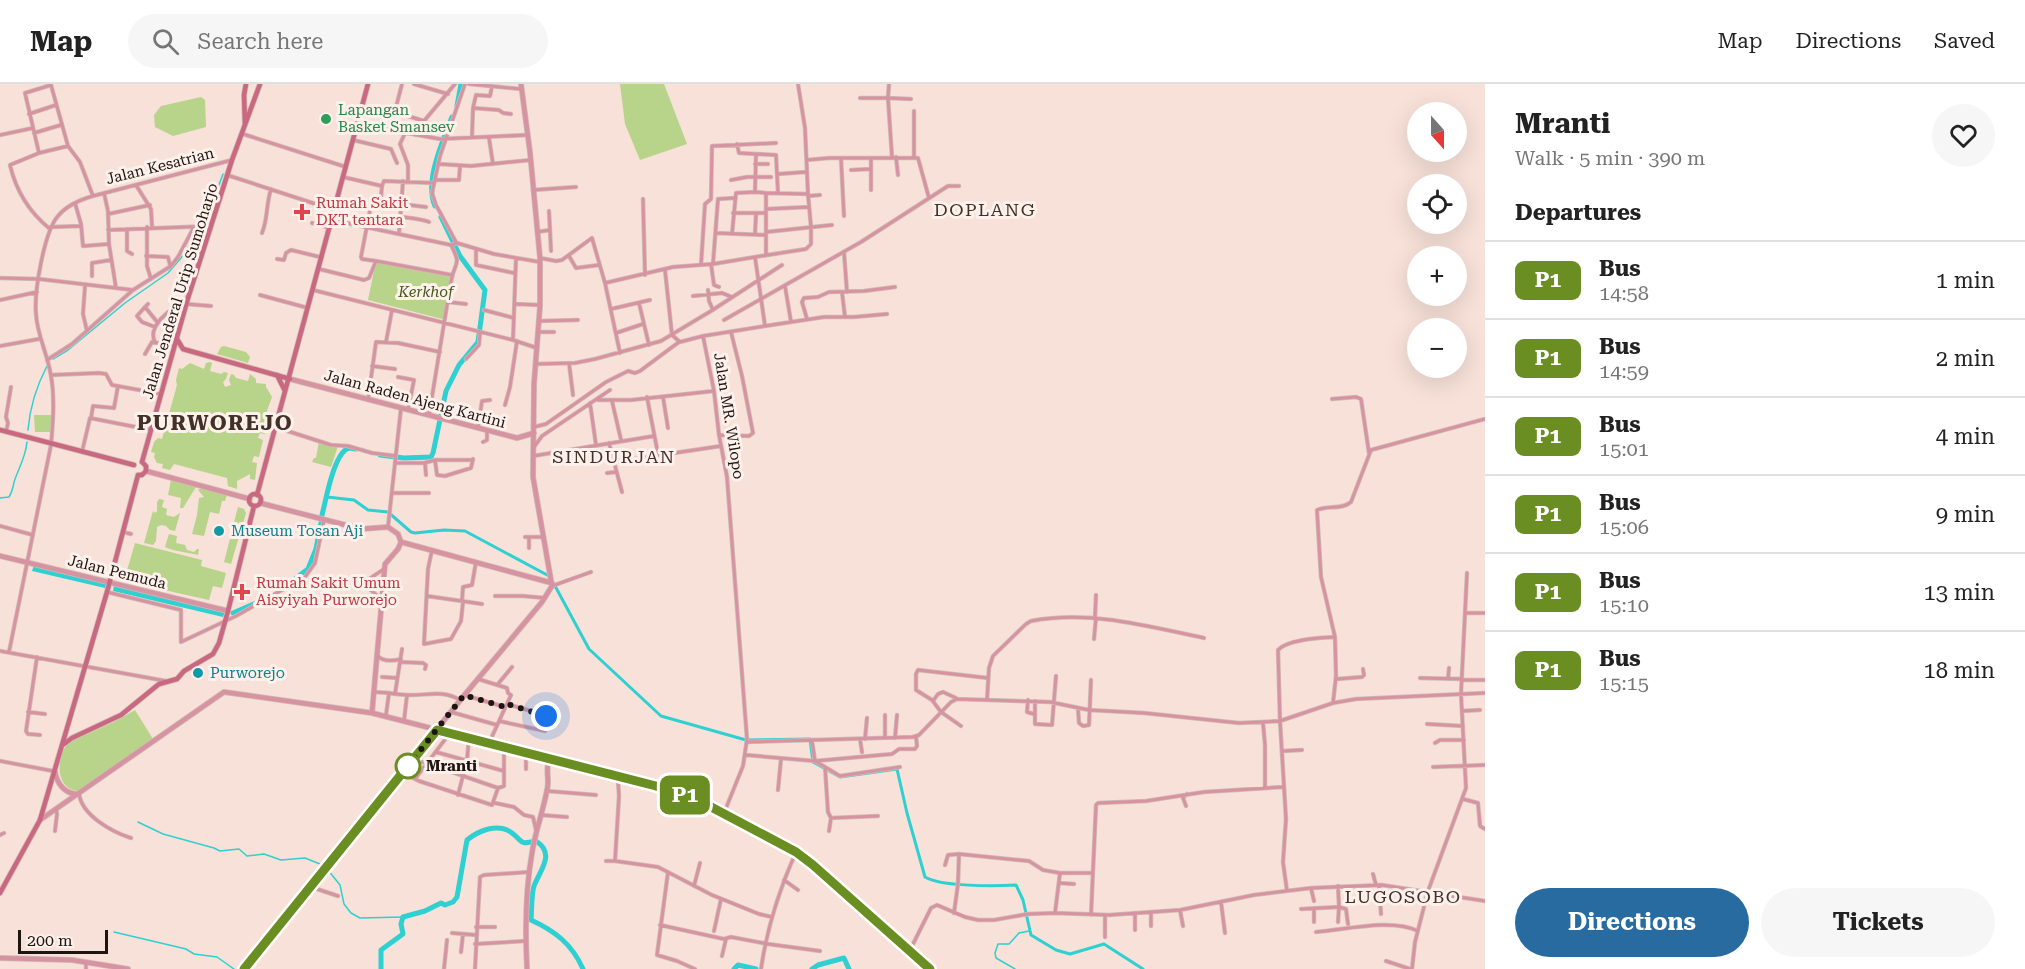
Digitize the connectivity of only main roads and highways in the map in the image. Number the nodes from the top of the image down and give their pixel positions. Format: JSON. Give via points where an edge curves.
{"nodes":[{"id":1,"x":246,"y":84,"type":"edge"},
{"id":2,"x":260,"y":84,"type":"edge"},
{"id":3,"x":368,"y":84,"type":"edge"},
{"id":4,"x":245,"y":128,"type":"junction"},
{"id":5,"x":177,"y":339,"type":"junction"},
{"id":6,"x":183,"y":349,"type":"junction"},
{"id":7,"x":172,"y":355,"type":"junction"},
{"id":8,"x":277,"y":375,"type":"junction"},
{"id":9,"x":290,"y":379,"type":"junction"},
{"id":10,"x":286,"y":392,"type":"junction"},
{"id":11,"x":0,"y":430,"type":"edge"},
{"id":12,"x":142,"y":462,"type":"junction"},
{"id":13,"x":134,"y":465,"type":"junction"},
{"id":14,"x":138,"y":475,"type":"junction"},
{"id":15,"x":257,"y":495,"type":"junction"},
{"id":16,"x":254,"y":506,"type":"junction"},
{"id":17,"x":66,"y":735,"type":"junction"},
{"id":18,"x":78,"y":735,"type":"junction"},
{"id":19,"x":64,"y":744,"type":"junction"},
{"id":20,"x":0,"y":893,"type":"edge"}],
"edges":[{"from":1,"to":4,"type":"main road"},
{"from":2,"to":4,"type":"main road","name":"Jalan Jenderal Urip Sumoharjo"},
{"from":3,"to":9,"type":"main road"},
{"from":4,"to":5,"type":"main road","name":"Jalan Jenderal Urip Sumoharjo","via":[[209,226]]},
{"from":5,"to":6,"type":"main road"},
{"from":5,"to":7,"type":"main road","name":"Jalan Jenderal Urip Sumoharjo"},
{"from":6,"to":7,"type":"main road"},
{"from":6,"to":8,"type":"main road"},
{"from":7,"to":12,"type":"main road","name":"Jalan Jenderal Urip Sumoharjo"},
{"from":8,"to":9,"type":"main road"},
{"from":8,"to":10,"type":"main road"},
{"from":9,"to":10,"type":"main road"},
{"from":10,"to":15,"type":"main road"},
{"from":11,"to":13,"type":"main road"},
{"from":12,"to":13,"type":"main road"},
{"from":12,"to":14,"type":"main road","via":[[146,471]]},
{"from":13,"to":14,"type":"main road"},
{"from":14,"to":17,"type":"main road"},
{"from":15,"to":16,"type":"main road","via":[[260,503]]},
{"from":15,"to":16,"type":"main road","via":[[250,499]]},
{"from":16,"to":18,"type":"main road","via":[[213,654],[177,679],[159,684],[121,715]]},
{"from":17,"to":18,"type":"main road"},
{"from":17,"to":19,"type":"main road"},
{"from":18,"to":19,"type":"main road"},
{"from":19,"to":20,"type":"main road","via":[[40,820]]}]}
